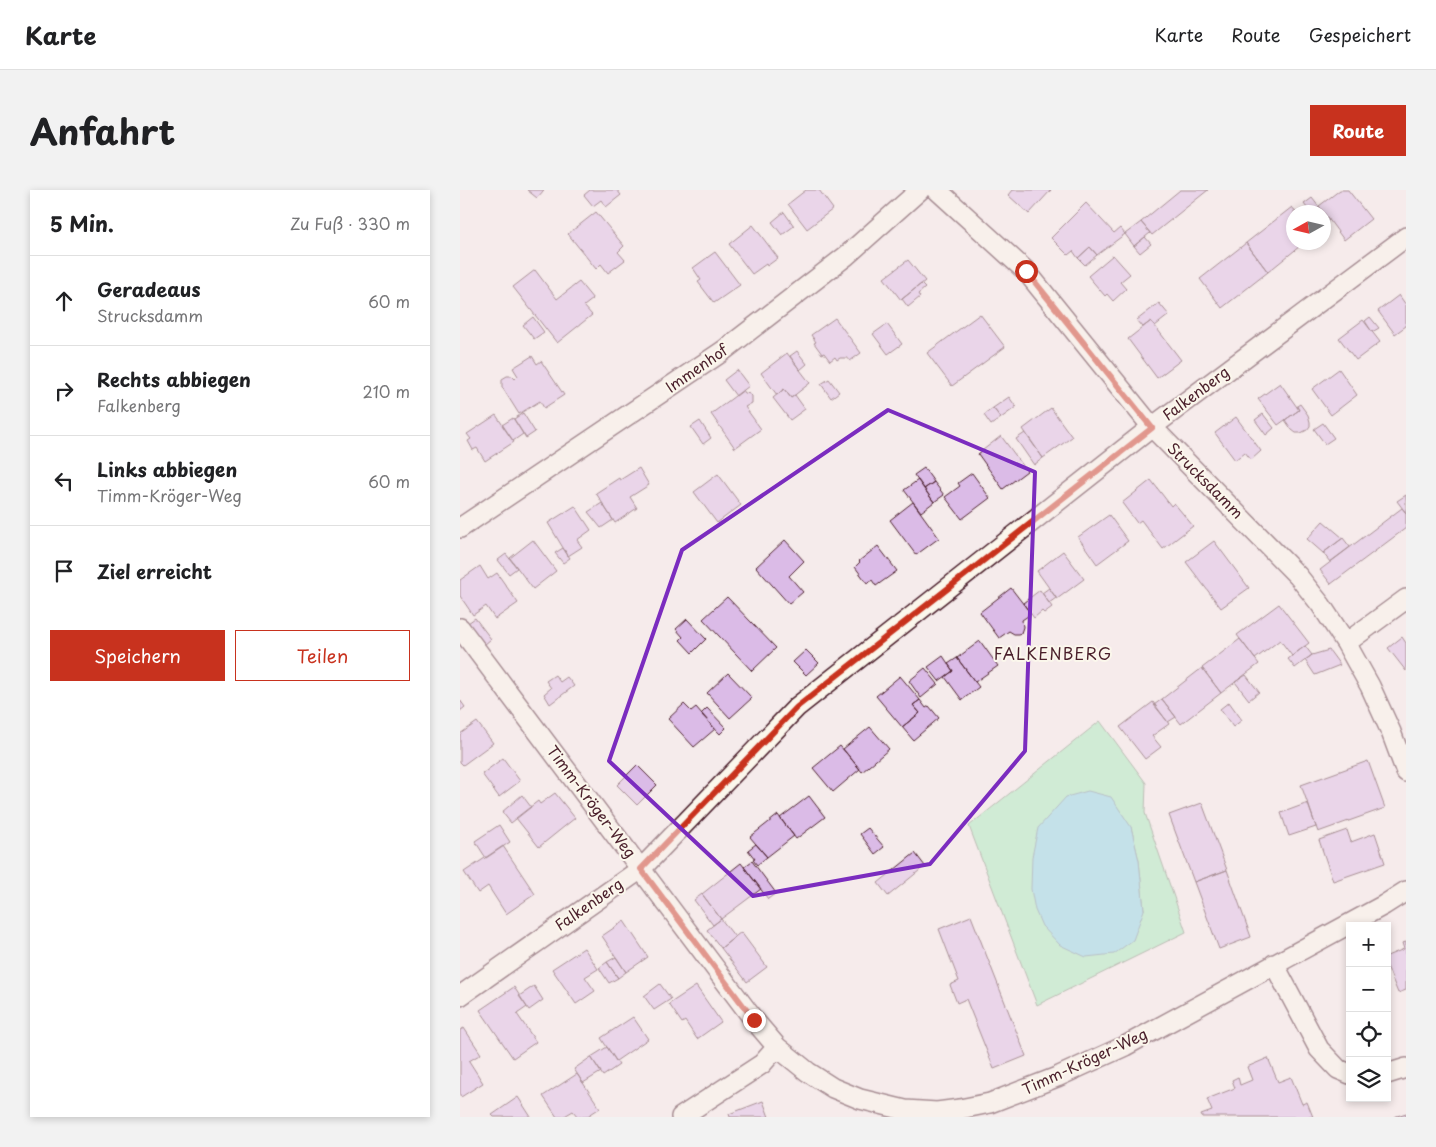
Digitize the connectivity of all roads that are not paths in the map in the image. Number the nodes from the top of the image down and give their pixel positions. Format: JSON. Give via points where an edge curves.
{"nodes":[{"id":1,"x":920,"y":190,"type":"edge"},
{"id":2,"x":937,"y":190,"type":"edge"},
{"id":3,"x":1406,"y":237,"type":"edge"},
{"id":4,"x":1152,"y":428,"type":"junction"},
{"id":5,"x":460,"y":528,"type":"edge"},
{"id":6,"x":1406,"y":599,"type":"edge"},
{"id":7,"x":460,"y":628,"type":"edge"},
{"id":8,"x":1346,"y":643,"type":"junction"},
{"id":9,"x":1406,"y":772,"type":"edge"},
{"id":10,"x":641,"y":869,"type":"junction"},
{"id":11,"x":1406,"y":891,"type":"edge"},
{"id":12,"x":1274,"y":964,"type":"junction"},
{"id":13,"x":460,"y":996,"type":"edge"},
{"id":14,"x":777,"y":1047,"type":"junction"},
{"id":15,"x":1406,"y":1068,"type":"edge"},
{"id":16,"x":1346,"y":1072,"type":"edge"},
{"id":17,"x":1391,"y":1073,"type":"edge"},
{"id":18,"x":681,"y":1117,"type":"edge"}],
"edges":[{"from":1,"to":5,"type":"street","name":"Immenhof","via":[[846,256],[723,351]]},
{"from":2,"to":4,"type":"street","name":"Strucksdamm","via":[[1026,271]]},
{"from":3,"to":4,"type":"street","name":"Falkenberg"},
{"from":4,"to":8,"type":"street","name":"Strucksdamm","via":[[1298,576]]},
{"from":4,"to":10,"type":"street","name":"Falkenberg","via":[[797,707]]},
{"from":6,"to":8,"type":"street"},
{"from":7,"to":10,"type":"street","name":"Timm-Kröger-Weg"},
{"from":8,"to":9,"type":"street","name":"Strucksdamm","via":[[1370,686]]},
{"from":10,"to":13,"type":"street","name":"Falkenberg"},
{"from":10,"to":14,"type":"street","name":"Timm-Kröger-Weg"},
{"from":11,"to":12,"type":"street","name":"Timm-Kröger-Weg"},
{"from":12,"to":14,"type":"street","name":"Timm-Kröger-Weg","via":[[1125,1046],[1057,1078],[990,1103],[960,1109],[936,1112],[905,1110],[860,1099],[833,1088]]},
{"from":12,"to":16,"type":"street","via":[[1319,1049],[1338,1069]]},
{"from":14,"to":18,"type":"street","via":[[762,1064]]},
{"from":15,"to":17,"type":"street"}]}
